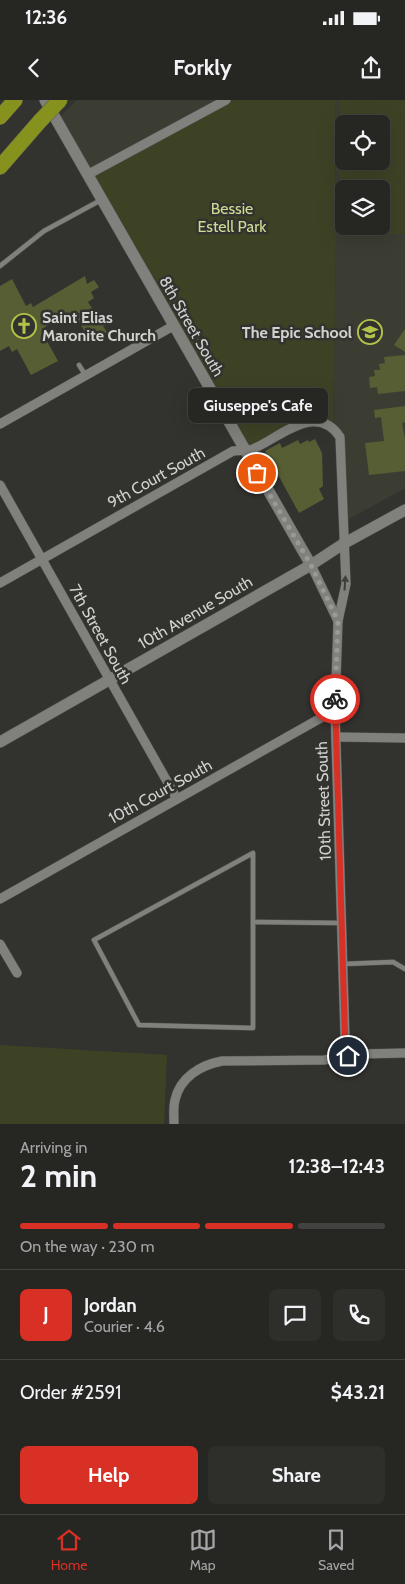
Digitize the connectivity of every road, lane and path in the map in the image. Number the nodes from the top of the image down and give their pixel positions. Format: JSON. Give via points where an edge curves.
{"nodes":[{"id":1,"x":15,"y":100,"type":"edge"},
{"id":2,"x":45,"y":100,"type":"edge"},
{"id":3,"x":56,"y":100,"type":"edge"},
{"id":4,"x":60,"y":100,"type":"edge"},
{"id":5,"x":226,"y":100,"type":"edge"},
{"id":6,"x":0,"y":117,"type":"edge"},
{"id":7,"x":40,"y":121,"type":"junction"},
{"id":8,"x":0,"y":167,"type":"edge"},
{"id":9,"x":87,"y":175,"type":"junction"},
{"id":10,"x":101,"y":200,"type":"junction"},
{"id":11,"x":0,"y":266,"type":"edge"},
{"id":12,"x":173,"y":326,"type":"junction"},
{"id":13,"x":79,"y":365,"type":"dead end"},
{"id":14,"x":86,"y":376,"type":"junction"},
{"id":15,"x":0,"y":424,"type":"edge"},
{"id":16,"x":333,"y":428,"type":"joint"},
{"id":17,"x":244,"y":451,"type":"junction"},
{"id":18,"x":0,"y":485,"type":"edge"},
{"id":19,"x":405,"y":510,"type":"edge"},
{"id":20,"x":343,"y":544,"type":"junction"},
{"id":21,"x":42,"y":559,"type":"junction"},
{"id":22,"x":311,"y":565,"type":"junction"},
{"id":23,"x":0,"y":583,"type":"edge"},
{"id":24,"x":338,"y":621,"type":"junction"},
{"id":25,"x":110,"y":679,"type":"junction"},
{"id":26,"x":335,"y":710,"type":"junction"},
{"id":27,"x":336,"y":737,"type":"junction"},
{"id":28,"x":405,"y":738,"type":"edge"},
{"id":29,"x":0,"y":742,"type":"edge"},
{"id":30,"x":176,"y":799,"type":"junction"},
{"id":31,"x":0,"y":899,"type":"edge"},
{"id":32,"x":253,"y":922,"type":"junction"},
{"id":33,"x":342,"y":923,"type":"junction"},
{"id":34,"x":0,"y":944,"type":"edge"},
{"id":35,"x":343,"y":964,"type":"junction"},
{"id":36,"x":405,"y":969,"type":"edge"},
{"id":37,"x":17,"y":973,"type":"dead end"},
{"id":38,"x":405,"y":1053,"type":"edge"},
{"id":39,"x":348,"y":1056,"type":"junction"},
{"id":40,"x":174,"y":1124,"type":"edge"}],
"edges":[{"from":1,"to":6,"type":"highway"},
{"from":2,"to":9,"type":"street","name":"8th Street South"},
{"from":3,"to":7,"type":"highway","bridge":true},
{"from":4,"to":7,"type":"highway","bridge":true},
{"from":5,"to":9,"type":"street"},
{"from":7,"to":8,"type":"highway"},
{"from":9,"to":10,"type":"street","name":"8th Street South"},
{"from":10,"to":11,"type":"lane","via":[[44,231]]},
{"from":10,"to":12,"type":"street","name":"8th Street South"},
{"from":12,"to":14,"type":"street"},
{"from":12,"to":17,"type":"street","name":"8th Street South"},
{"from":13,"to":14,"type":"lane"},
{"from":14,"to":15,"type":"street"},
{"from":16,"to":17,"type":"street","name":"9th Court South","via":[[317,422],[301,424]]},
{"from":16,"to":20,"type":"street","name":"10th Street South","via":[[340,437]]},
{"from":17,"to":21,"type":"street","name":"9th Court South","via":[[233,451]]},
{"from":17,"to":22,"type":"street","name":"8th Street South"},
{"from":18,"to":21,"type":"street","name":"7th Street South"},
{"from":19,"to":20,"type":"street","name":"10th Avenue South"},
{"from":20,"to":22,"type":"street","name":"10th Avenue South"},
{"from":24,"to":20,"type":"street","name":"10th Street South","one_way":true,"via":[[346,584]]},
{"from":21,"to":23,"type":"street","name":"9th Court South"},
{"from":21,"to":25,"type":"street","name":"7th Street South"},
{"from":22,"to":24,"type":"street","name":"8th Street South"},
{"from":22,"to":25,"type":"street","name":"10th Avenue South"},
{"from":24,"to":26,"type":"street","name":"10th Street South"},
{"from":25,"to":29,"type":"street","name":"10th Avenue South"},
{"from":25,"to":30,"type":"street","name":"7th Street South"},
{"from":26,"to":27,"type":"street","name":"10th Street South"},
{"from":26,"to":30,"type":"street","name":"10th Court South"},
{"from":27,"to":28,"type":"street"},
{"from":27,"to":33,"type":"street","name":"10th Street South"},
{"from":30,"to":31,"type":"street","name":"10th Court South"},
{"from":32,"to":32,"type":"lane","via":[[252,853],[94,940],[139,1026],[253,1028]]},
{"from":32,"to":33,"type":"lane"},
{"from":33,"to":35,"type":"street","name":"10th Street South"},
{"from":34,"to":37,"type":"street"},
{"from":35,"to":36,"type":"lane","via":[[392,962]]},
{"from":35,"to":39,"type":"street","name":"10th Street South"},
{"from":38,"to":39,"type":"street"},
{"from":39,"to":40,"type":"street","via":[[324,1060],[222,1061],[202,1066],[184,1082],[175,1099]]}]}
